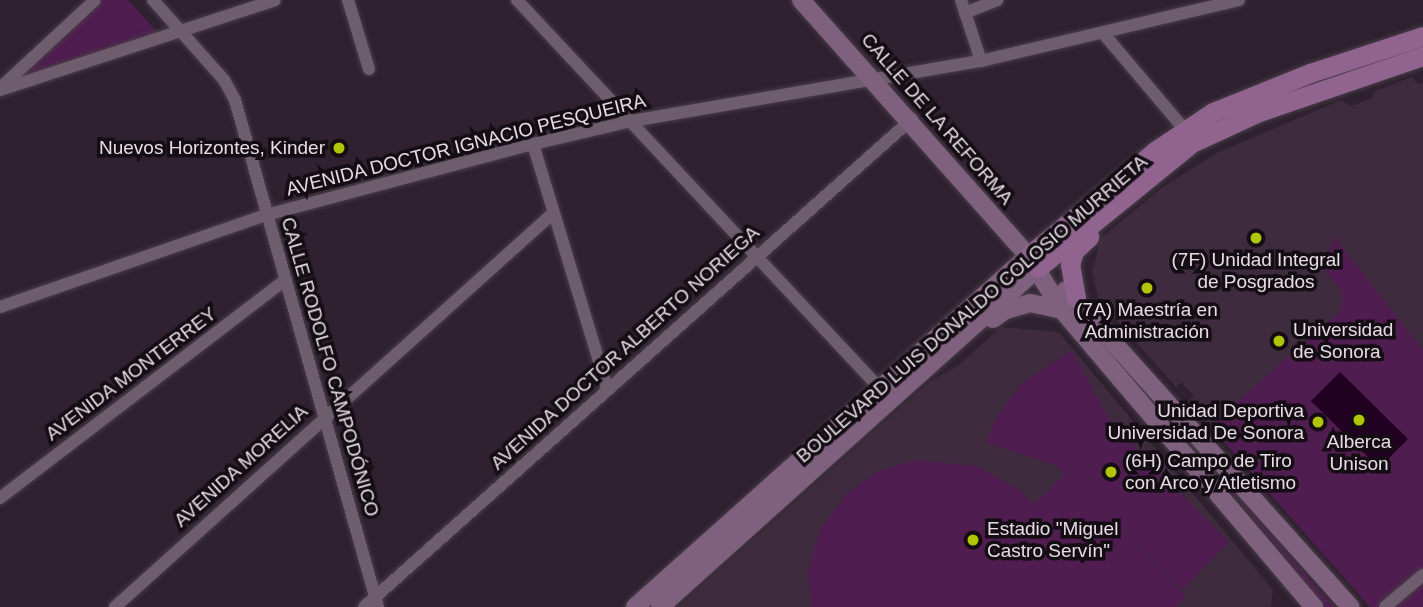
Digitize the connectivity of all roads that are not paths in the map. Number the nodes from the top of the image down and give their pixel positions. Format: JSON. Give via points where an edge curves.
{"nodes":[{"id":1,"x":95,"y":0,"type":"edge"},
{"id":2,"x":153,"y":0,"type":"edge"},
{"id":3,"x":275,"y":0,"type":"edge"},
{"id":4,"x":348,"y":0,"type":"edge"},
{"id":5,"x":517,"y":0,"type":"edge"},
{"id":6,"x":801,"y":0,"type":"edge"},
{"id":7,"x":998,"y":0,"type":"edge"},
{"id":8,"x":1239,"y":0,"type":"edge"},
{"id":9,"x":963,"y":6,"type":"edge"},
{"id":10,"x":180,"y":28,"type":"junction"},
{"id":11,"x":1103,"y":33,"type":"junction"},
{"id":12,"x":1423,"y":36,"type":"edge"},
{"id":13,"x":1423,"y":56,"type":"edge"},
{"id":14,"x":981,"y":61,"type":"junction"},
{"id":15,"x":1334,"y":65,"type":"junction"},
{"id":16,"x":369,"y":69,"type":"dead end"},
{"id":17,"x":876,"y":79,"type":"junction"},
{"id":18,"x":0,"y":89,"type":"edge"},
{"id":19,"x":912,"y":120,"type":"junction"},
{"id":20,"x":632,"y":121,"type":"junction"},
{"id":21,"x":1223,"y":127,"type":"junction"},
{"id":22,"x":1185,"y":130,"type":"junction"},
{"id":23,"x":533,"y":144,"type":"junction"},
{"id":24,"x":266,"y":215,"type":"junction"},
{"id":25,"x":551,"y":215,"type":"junction"},
{"id":26,"x":758,"y":256,"type":"junction"},
{"id":27,"x":1033,"y":262,"type":"junction"},
{"id":28,"x":285,"y":280,"type":"junction"},
{"id":29,"x":1069,"y":304,"type":"junction"},
{"id":30,"x":0,"y":307,"type":"edge"},
{"id":31,"x":928,"y":368,"type":"junction"},
{"id":32,"x":607,"y":388,"type":"junction"},
{"id":33,"x":885,"y":394,"type":"junction"},
{"id":34,"x":324,"y":416,"type":"junction"},
{"id":35,"x":0,"y":498,"type":"edge"},
{"id":36,"x":1423,"y":575,"type":"edge"},
{"id":37,"x":376,"y":602,"type":"edge"},
{"id":38,"x":116,"y":607,"type":"edge"},
{"id":39,"x":364,"y":607,"type":"edge"},
{"id":40,"x":635,"y":607,"type":"edge"},
{"id":41,"x":660,"y":607,"type":"edge"},
{"id":42,"x":1314,"y":607,"type":"edge"},
{"id":43,"x":1350,"y":607,"type":"edge"},
{"id":44,"x":1385,"y":607,"type":"edge"}],
"edges":[{"from":1,"to":18,"type":"street"},
{"from":2,"to":10,"type":"street","name":"CALLE RODOLFO CAMPODÓNICO"},
{"from":3,"to":10,"type":"street"},
{"from":4,"to":16,"type":"street"},
{"from":5,"to":20,"type":"street"},
{"from":6,"to":17,"type":"main road","name":"CALLE DE LA REFORMA"},
{"from":7,"to":9,"type":"street"},
{"from":8,"to":11,"type":"street","name":"AVENIDA DOCTOR IGNACIO PESQUEIRA"},
{"from":9,"to":14,"type":"street"},
{"from":10,"to":18,"type":"street"},
{"from":10,"to":24,"type":"street","name":"CALLE RODOLFO CAMPODÓNICO","via":[[235,100]]},
{"from":11,"to":14,"type":"street","name":"AVENIDA DOCTOR IGNACIO PESQUEIRA"},
{"from":11,"to":22,"type":"street"},
{"from":12,"to":15,"type":"main road","name":"BOULEVARD LUIS DONALDO COLOSIO MURRIETA"},
{"from":13,"to":21,"type":"main road","name":"BOULEVARD LUIS DONALDO COLOSIO MURRIETA"},
{"from":14,"to":17,"type":"street","name":"AVENIDA DOCTOR IGNACIO PESQUEIRA"},
{"from":15,"to":21,"type":"main road","via":[[1310,82],[1244,109]]},
{"from":15,"to":22,"type":"main road","name":"BOULEVARD LUIS DONALDO COLOSIO MURRIETA","via":[[1252,94]]},
{"from":17,"to":19,"type":"main road","name":"CALLE DE LA REFORMA"},
{"from":17,"to":20,"type":"street","name":"AVENIDA DOCTOR IGNACIO PESQUEIRA"},
{"from":19,"to":26,"type":"street","name":"AVENIDA DOCTOR ALBERTO NORIEGA"},
{"from":19,"to":27,"type":"main road","name":"CALLE DE LA REFORMA"},
{"from":20,"to":23,"type":"street","name":"AVENIDA DOCTOR IGNACIO PESQUEIRA"},
{"from":20,"to":26,"type":"street"},
{"from":21,"to":27,"type":"main road","name":"BOULEVARD LUIS DONALDO COLOSIO MURRIETA","via":[[1151,173]]},
{"from":21,"to":29,"type":"main road","via":[[1074,251]]},
{"from":22,"to":27,"type":"main road","name":"BOULEVARD LUIS DONALDO COLOSIO MURRIETA"},
{"from":23,"to":24,"type":"street","name":"AVENIDA DOCTOR IGNACIO PESQUEIRA"},
{"from":23,"to":25,"type":"street"},
{"from":24,"to":28,"type":"street","name":"CALLE RODOLFO CAMPODÓNICO"},
{"from":24,"to":30,"type":"street","name":"AVENIDA DOCTOR IGNACIO PESQUEIRA"},
{"from":25,"to":32,"type":"street"},
{"from":25,"to":34,"type":"street","name":"AVENIDA MORELIA"},
{"from":26,"to":32,"type":"street","name":"AVENIDA DOCTOR ALBERTO NORIEGA"},
{"from":26,"to":33,"type":"street"},
{"from":27,"to":29,"type":"main road","name":"CALLE DE LA REFORMA"},
{"from":27,"to":31,"type":"main road","name":"BOULEVARD LUIS DONALDO COLOSIO MURRIETA"},
{"from":27,"to":33,"type":"main road","name":"BOULEVARD LUIS DONALDO COLOSIO MURRIETA"},
{"from":28,"to":34,"type":"street","name":"CALLE RODOLFO CAMPODÓNICO"},
{"from":28,"to":35,"type":"street","name":"AVENIDA MONTERREY"},
{"from":29,"to":31,"type":"main road","via":[[1030,303],[1006,310],[956,352]]},
{"from":29,"to":42,"type":"main road","name":"CALLE DE LA REFORMA"},
{"from":29,"to":43,"type":"main road","name":"CALLE DE LA REFORMA"},
{"from":31,"to":33,"type":"main road","name":"BOULEVARD LUIS DONALDO COLOSIO MURRIETA"},
{"from":32,"to":37,"type":"street","name":"AVENIDA DOCTOR ALBERTO NORIEGA"},
{"from":33,"to":40,"type":"main road","name":"BOULEVARD LUIS DONALDO COLOSIO MURRIETA"},
{"from":33,"to":41,"type":"main road","name":"BOULEVARD LUIS DONALDO COLOSIO MURRIETA"},
{"from":34,"to":37,"type":"street","name":"CALLE RODOLFO CAMPODÓNICO"},
{"from":34,"to":38,"type":"street","name":"AVENIDA MORELIA"},
{"from":36,"to":44,"type":"street"},
{"from":37,"to":39,"type":"street","name":"AVENIDA DOCTOR ALBERTO NORIEGA"}]}
